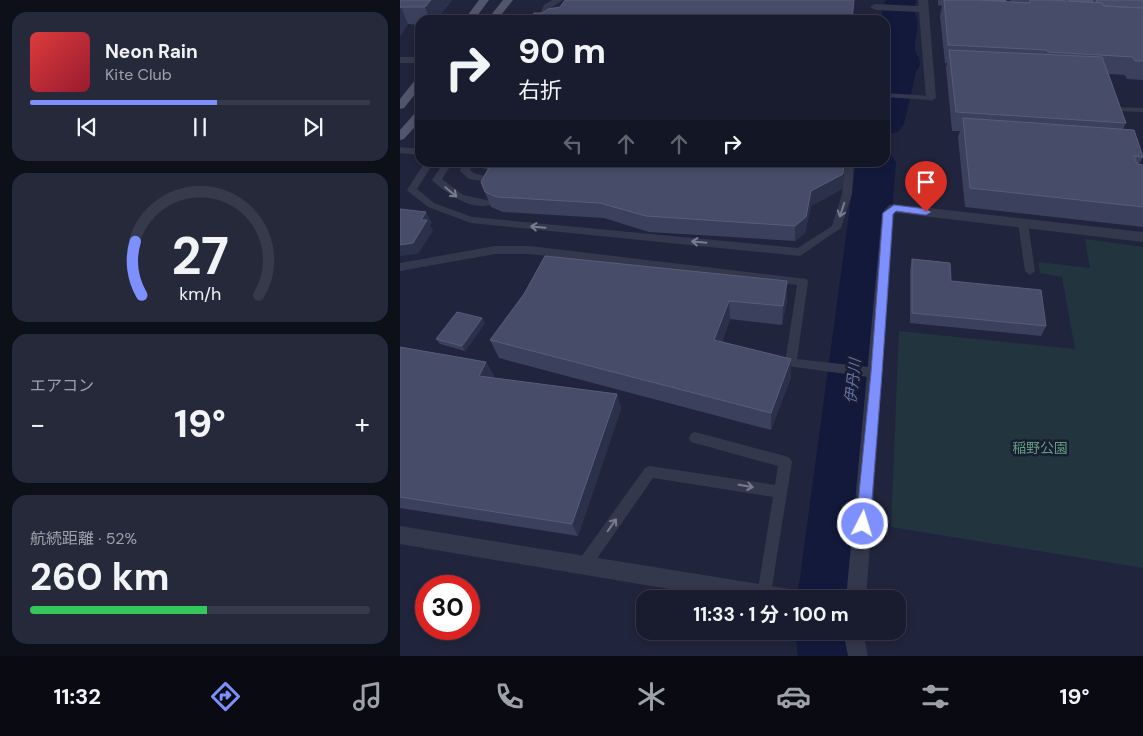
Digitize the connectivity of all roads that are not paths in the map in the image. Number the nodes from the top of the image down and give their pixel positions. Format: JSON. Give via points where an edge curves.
{"nodes":[{"id":1,"x":484,"y":0,"type":"edge"},
{"id":2,"x":508,"y":0,"type":"edge"},
{"id":3,"x":558,"y":0,"type":"edge"},
{"id":4,"x":875,"y":4,"type":"edge"},
{"id":5,"x":923,"y":5,"type":"edge"},
{"id":6,"x":473,"y":15,"type":"edge"},
{"id":7,"x":496,"y":15,"type":"edge"},
{"id":8,"x":544,"y":15,"type":"edge"},
{"id":9,"x":400,"y":60,"type":"edge"},
{"id":10,"x":415,"y":60,"type":"edge"},
{"id":11,"x":415,"y":87,"type":"edge"},
{"id":12,"x":890,"y":95,"type":"edge"},
{"id":13,"x":931,"y":98,"type":"joint"},
{"id":14,"x":400,"y":106,"type":"edge"},
{"id":15,"x":1116,"y":109,"type":"edge"},
{"id":16,"x":1143,"y":110,"type":"edge"},
{"id":17,"x":414,"y":127,"type":"edge"},
{"id":18,"x":400,"y":137,"type":"edge"},
{"id":19,"x":400,"y":150,"type":"edge"},
{"id":20,"x":415,"y":152,"type":"edge"},
{"id":21,"x":427,"y":167,"type":"edge"},
{"id":22,"x":446,"y":167,"type":"edge"},
{"id":23,"x":466,"y":167,"type":"edge"},
{"id":24,"x":850,"y":167,"type":"edge"},
{"id":25,"x":495,"y":180,"type":"edge"},
{"id":26,"x":488,"y":203,"type":"edge"},
{"id":27,"x":1023,"y":223,"type":"junction"},
{"id":28,"x":1143,"y":237,"type":"edge"},
{"id":29,"x":400,"y":267,"type":"edge"},
{"id":30,"x":1030,"y":272,"type":"dead end"},
{"id":31,"x":871,"y":372,"type":"junction"},
{"id":32,"x":695,"y":438,"type":"dead end"},
{"id":33,"x":781,"y":492,"type":"junction"},
{"id":34,"x":400,"y":535,"type":"edge"},
{"id":35,"x":584,"y":565,"type":"junction"},
{"id":36,"x":734,"y":590,"type":"edge"},
{"id":37,"x":765,"y":590,"type":"edge"},
{"id":38,"x":857,"y":590,"type":"edge"},
{"id":39,"x":855,"y":640,"type":"edge"},
{"id":40,"x":858,"y":656,"type":"edge"}],
"edges":[{"from":1,"to":6,"type":"main road"},
{"from":2,"to":7,"type":"main road"},
{"from":3,"to":8,"type":"street","via":[[547,7]]},
{"from":4,"to":5,"type":"street"},
{"from":5,"to":13,"type":"street"},
{"from":9,"to":10,"type":"street"},
{"from":11,"to":14,"type":"main road"},
{"from":12,"to":13,"type":"lane"},
{"from":15,"to":16,"type":"lane"},
{"from":17,"to":18,"type":"main road"},
{"from":19,"to":20,"type":"lane"},
{"from":24,"to":21,"type":"lane","one_way":true,"via":[[847,194],[836,228],[800,252],[471,220],[431,205],[412,190]]},
{"from":22,"to":26,"type":"lane","one_way":true,"via":[[437,180],[456,197]]},
{"from":23,"to":25,"type":"lane","via":[[465,171],[472,177]]},
{"from":27,"to":28,"type":"street"},
{"from":27,"to":30,"type":"lane"},
{"from":27,"to":31,"type":"street","via":[[894,208],[888,213]]},
{"from":29,"to":31,"type":"lane","via":[[495,250],[530,250],[803,282],[791,363]]},
{"from":31,"to":38,"type":"street"},
{"from":32,"to":33,"type":"lane","via":[[785,462]]},
{"from":35,"to":33,"type":"lane","one_way":true,"via":[[650,472]]},
{"from":33,"to":37,"type":"lane"},
{"from":34,"to":35,"type":"street"},
{"from":35,"to":36,"type":"street"},
{"from":39,"to":40,"type":"street"}]}
